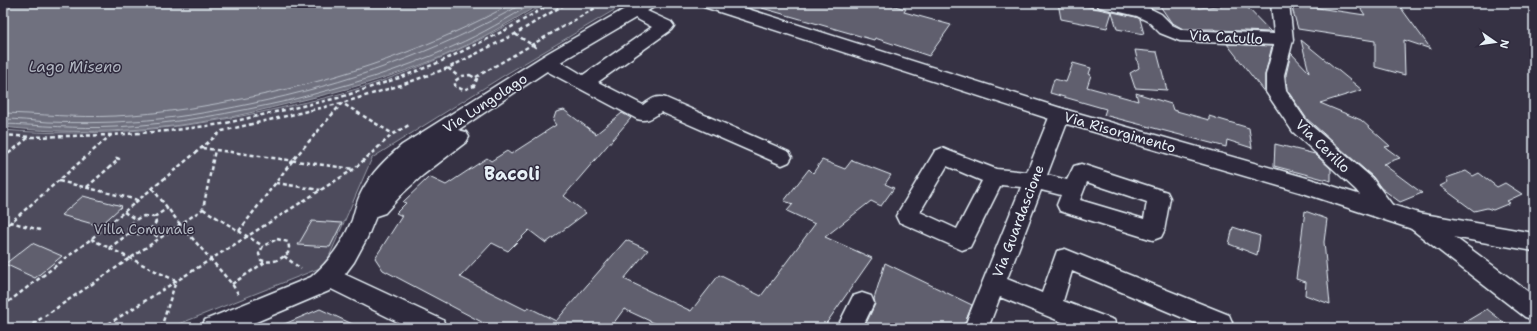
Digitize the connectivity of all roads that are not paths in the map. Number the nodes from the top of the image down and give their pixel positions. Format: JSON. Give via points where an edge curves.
{"nodes":[{"id":1,"x":710,"y":3,"type":"edge"},
{"id":2,"x":1105,"y":3,"type":"edge"},
{"id":3,"x":1280,"y":3,"type":"edge"},
{"id":4,"x":642,"y":7,"type":"edge"},
{"id":5,"x":1284,"y":40,"type":"junction"},
{"id":6,"x":548,"y":61,"type":"junction"},
{"id":7,"x":584,"y":83,"type":"junction"},
{"id":8,"x":1060,"y":115,"type":"junction"},
{"id":9,"x":782,"y":157,"type":"dead end"},
{"id":10,"x":994,"y":177,"type":"dead end"},
{"id":11,"x":1034,"y":180,"type":"junction"},
{"id":12,"x":1073,"y":190,"type":"dead end"},
{"id":13,"x":1385,"y":210,"type":"junction"},
{"id":14,"x":1418,"y":222,"type":"junction"},
{"id":15,"x":1534,"y":242,"type":"edge"},
{"id":16,"x":329,"y":277,"type":"junction"},
{"id":17,"x":993,"y":284,"type":"junction"},
{"id":18,"x":862,"y":303,"type":"dead end"},
{"id":19,"x":1049,"y":306,"type":"junction"},
{"id":20,"x":1534,"y":310,"type":"edge"},
{"id":21,"x":214,"y":328,"type":"edge"},
{"id":22,"x":433,"y":328,"type":"edge"},
{"id":23,"x":849,"y":328,"type":"edge"},
{"id":24,"x":976,"y":328,"type":"edge"},
{"id":25,"x":1105,"y":328,"type":"edge"},
{"id":26,"x":1219,"y":328,"type":"edge"}],
"edges":[{"from":1,"to":8,"type":"main road","name":"Via Risorgimento"},
{"from":2,"to":5,"type":"street","name":"Via Catullo","via":[[1143,12],[1155,18],[1166,29],[1180,35]]},
{"from":3,"to":5,"type":"street","name":"Via Cerillo"},
{"from":4,"to":6,"type":"main road","name":"Via Lungolago"},
{"from":4,"to":7,"type":"street","via":[[664,26]]},
{"from":5,"to":13,"type":"street","name":"Via Cerillo","via":[[1275,75],[1276,92],[1300,127],[1364,184]]},
{"from":6,"to":7,"type":"street"},
{"from":6,"to":16,"type":"main road","name":"Via Lungolago","via":[[393,187],[363,223],[349,250]]},
{"from":7,"to":9,"type":"street","via":[[644,114],[660,103]]},
{"from":8,"to":11,"type":"street","name":"Via Guardascione"},
{"from":8,"to":13,"type":"main road","name":"Via Risorgimento"},
{"from":10,"to":11,"type":"street"},
{"from":11,"to":12,"type":"street"},
{"from":11,"to":17,"type":"street","name":"Via Guardascione"},
{"from":13,"to":14,"type":"main road","name":"Via Risorgimento"},
{"from":14,"to":15,"type":"main road","name":"Via Risorgimento"},
{"from":14,"to":20,"type":"street"},
{"from":16,"to":21,"type":"main road","via":[[320,284]]},
{"from":16,"to":22,"type":"street"},
{"from":17,"to":19,"type":"street"},
{"from":17,"to":24,"type":"street","name":"Via Guardascione"},
{"from":18,"to":23,"type":"street"},
{"from":19,"to":25,"type":"street"},
{"from":19,"to":26,"type":"street","via":[[1065,258],[1220,322]]}]}
